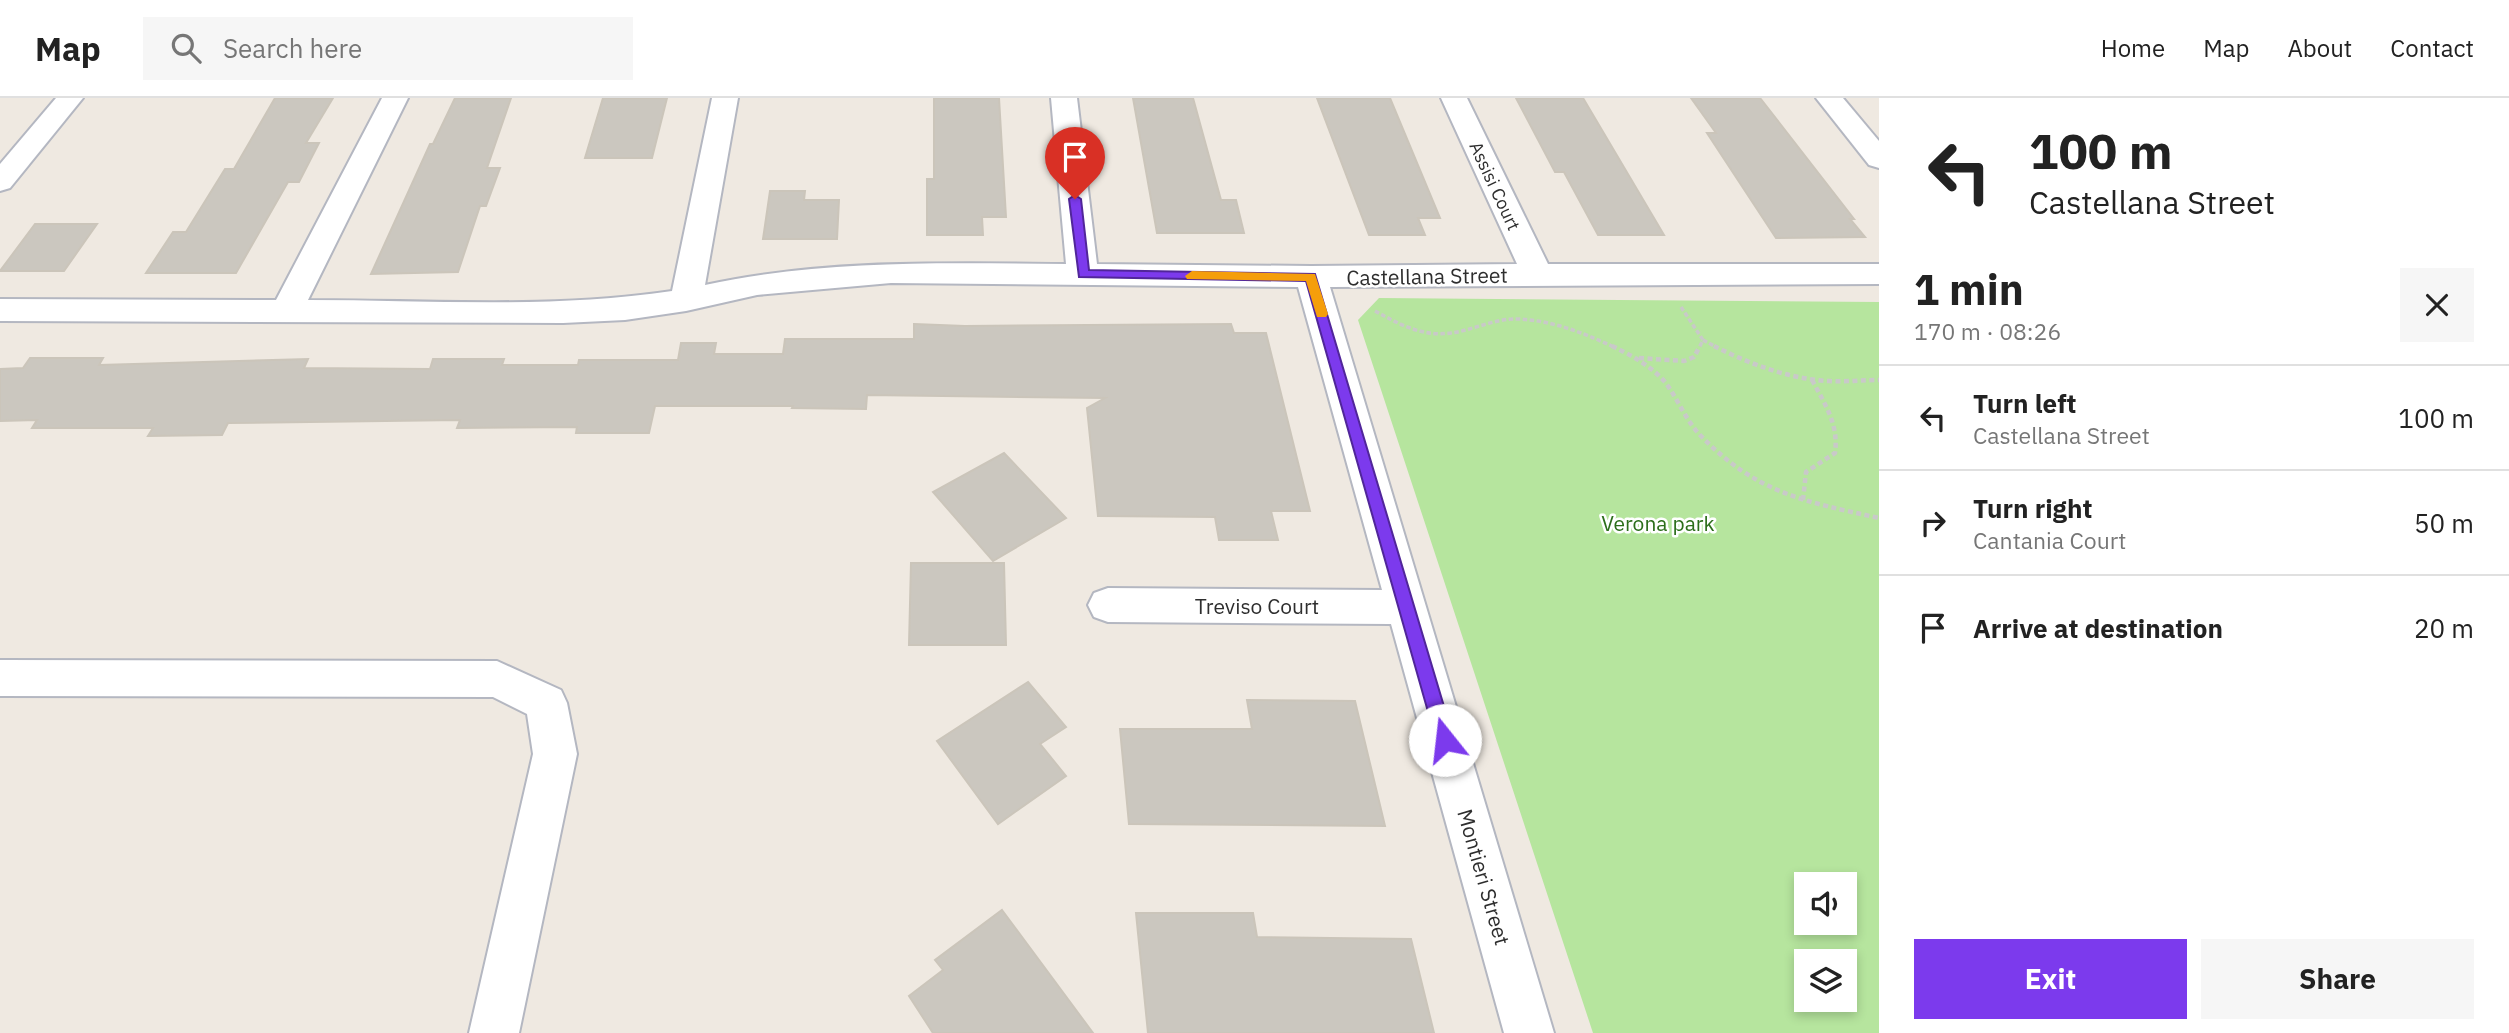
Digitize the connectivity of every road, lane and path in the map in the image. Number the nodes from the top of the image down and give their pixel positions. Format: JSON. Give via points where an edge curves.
{"nodes":[{"id":1,"x":70,"y":98,"type":"edge"},
{"id":2,"x":395,"y":98,"type":"edge"},
{"id":3,"x":725,"y":98,"type":"edge"},
{"id":4,"x":1064,"y":98,"type":"edge"},
{"id":5,"x":1454,"y":98,"type":"edge"},
{"id":6,"x":1829,"y":98,"type":"edge"},
{"id":7,"x":1879,"y":159,"type":"edge"},
{"id":8,"x":0,"y":182,"type":"edge"},
{"id":9,"x":1083,"y":274,"type":"junction"},
{"id":10,"x":1537,"y":274,"type":"junction"},
{"id":11,"x":1879,"y":274,"type":"edge"},
{"id":12,"x":1311,"y":277,"type":"junction"},
{"id":13,"x":686,"y":300,"type":"junction"},
{"id":14,"x":1681,"y":307,"type":"dead end"},
{"id":15,"x":0,"y":310,"type":"edge"},
{"id":16,"x":1375,"y":311,"type":"dead end"},
{"id":17,"x":286,"y":312,"type":"junction"},
{"id":18,"x":1703,"y":340,"type":"junction"},
{"id":19,"x":1637,"y":358,"type":"junction"},
{"id":20,"x":1811,"y":379,"type":"junction"},
{"id":21,"x":1879,"y":380,"type":"edge"},
{"id":22,"x":1803,"y":500,"type":"junction"},
{"id":23,"x":1879,"y":518,"type":"edge"},
{"id":24,"x":1108,"y":605,"type":"dead end"},
{"id":25,"x":1407,"y":607,"type":"junction"},
{"id":26,"x":0,"y":678,"type":"edge"},
{"id":27,"x":494,"y":1033,"type":"edge"},
{"id":28,"x":1530,"y":1033,"type":"edge"}],
"edges":[{"from":1,"to":8,"type":"street"},
{"from":2,"to":17,"type":"street"},
{"from":3,"to":13,"type":"street"},
{"from":4,"to":9,"type":"street"},
{"from":5,"to":10,"type":"street","name":"Assisi Court"},
{"from":6,"to":7,"type":"street"},
{"from":9,"to":12,"type":"street","name":"Castellana Street"},
{"from":9,"to":13,"type":"street","name":"Castellana Street","via":[[891,273],[757,284]]},
{"from":10,"to":11,"type":"street","name":"Castellana Street"},
{"from":10,"to":12,"type":"street","name":"Castellana Street"},
{"from":12,"to":25,"type":"street","name":"Montieri Street"},
{"from":13,"to":17,"type":"street","name":"Castellana Street","via":[[563,312]]},
{"from":14,"to":18,"type":"path"},
{"from":15,"to":17,"type":"street","name":"Castellana Street"},
{"from":16,"to":19,"type":"path","via":[[1409,329],[1430,333],[1451,333],[1505,320],[1545,322],[1575,328]]},
{"from":18,"to":19,"type":"path","via":[[1694,357],[1684,361]]},
{"from":18,"to":20,"type":"path","via":[[1731,356]]},
{"from":19,"to":22,"type":"path","via":[[1664,381],[1700,435],[1723,457],[1750,478]]},
{"from":20,"to":21,"type":"path"},
{"from":20,"to":22,"type":"path","via":[[1838,438],[1835,453],[1806,472]]},
{"from":22,"to":23,"type":"path"},
{"from":24,"to":25,"type":"street","name":"Treviso Court"},
{"from":25,"to":28,"type":"street","name":"Montieri Street"},
{"from":26,"to":27,"type":"street","via":[[497,679],[547,703],[555,754]]}]}
